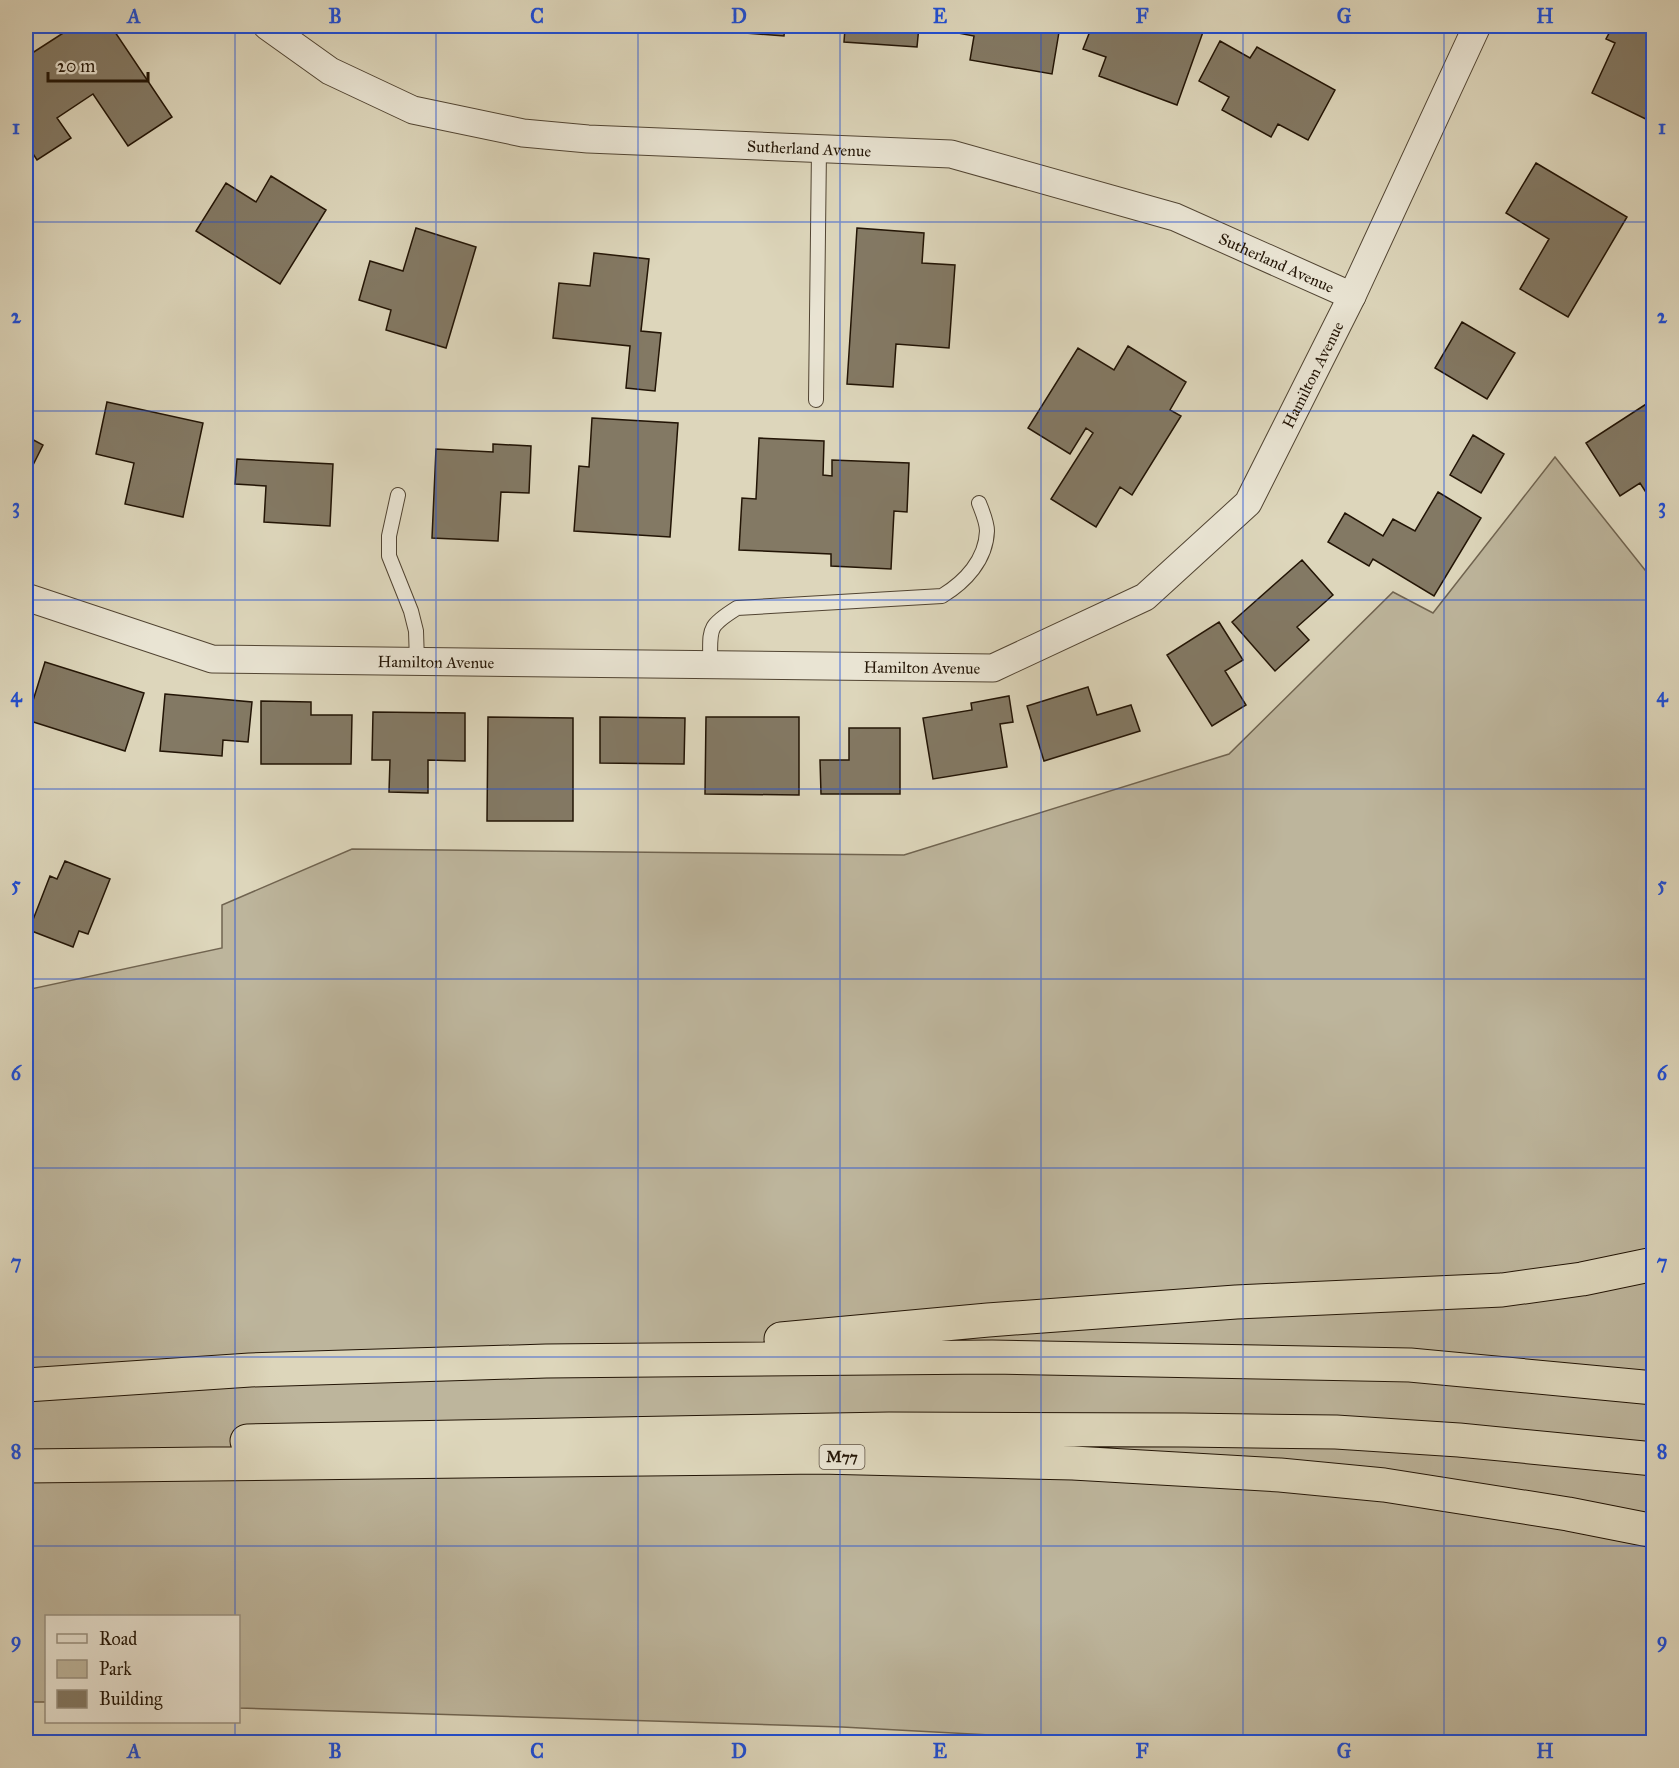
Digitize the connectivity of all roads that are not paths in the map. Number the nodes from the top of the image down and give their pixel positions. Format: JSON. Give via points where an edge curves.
{"nodes":[{"id":1,"x":267,"y":26,"type":"edge"},
{"id":2,"x":1477,"y":26,"type":"edge"},
{"id":3,"x":819,"y":148,"type":"junction"},
{"id":4,"x":1352,"y":296,"type":"junction"},
{"id":5,"x":816,"y":400,"type":"dead end"},
{"id":6,"x":398,"y":495,"type":"dead end"},
{"id":7,"x":979,"y":503,"type":"dead end"},
{"id":8,"x":26,"y":597,"type":"edge"},
{"id":9,"x":417,"y":662,"type":"junction"},
{"id":10,"x":710,"y":665,"type":"junction"},
{"id":11,"x":1653,"y":1264,"type":"edge"},
{"id":12,"x":546,"y":1361,"type":"junction"},
{"id":13,"x":26,"y":1385,"type":"edge"},
{"id":14,"x":1653,"y":1388,"type":"edge"},
{"id":15,"x":26,"y":1451,"type":"edge"},
{"id":16,"x":1653,"y":1459,"type":"edge"},
{"id":17,"x":26,"y":1466,"type":"edge"},
{"id":18,"x":1653,"y":1531,"type":"edge"}],
"edges":[{"from":1,"to":3,"type":"street","name":"Sutherland Avenue","via":[[330,70],[413,110],[523,133]]},
{"from":2,"to":4,"type":"street","name":"Hamilton Avenue"},
{"from":3,"to":4,"type":"street","name":"Sutherland Avenue","via":[[951,154],[1175,217]]},
{"from":3,"to":5,"type":"lane"},
{"from":4,"to":10,"type":"street","name":"Hamilton Avenue","via":[[1248,503],[1145,597],[993,668]]},
{"from":6,"to":9,"type":"lane","via":[[389,556],[411,611]]},
{"from":7,"to":10,"type":"lane","via":[[987,530],[980,559],[960,585],[942,596],[737,608],[715,622],[711,630]]},
{"from":8,"to":9,"type":"street","name":"Hamilton Avenue","via":[[212,660]]},
{"from":9,"to":10,"type":"street","name":"Hamilton Avenue"},
{"from":11,"to":12,"type":"highway","via":[[1502,1290],[1236,1302],[987,1320]]},
{"from":12,"to":13,"type":"highway","via":[[250,1370]]},
{"from":12,"to":14,"type":"highway","via":[[993,1357],[1298,1362],[1410,1365]]},
{"from":15,"to":16,"type":"highway","number":"M77","via":[[361,1438],[974,1428],[1336,1432]]},
{"from":17,"to":18,"type":"highway","number":"M77","via":[[819,1457],[1084,1463],[1384,1485]]}]}
